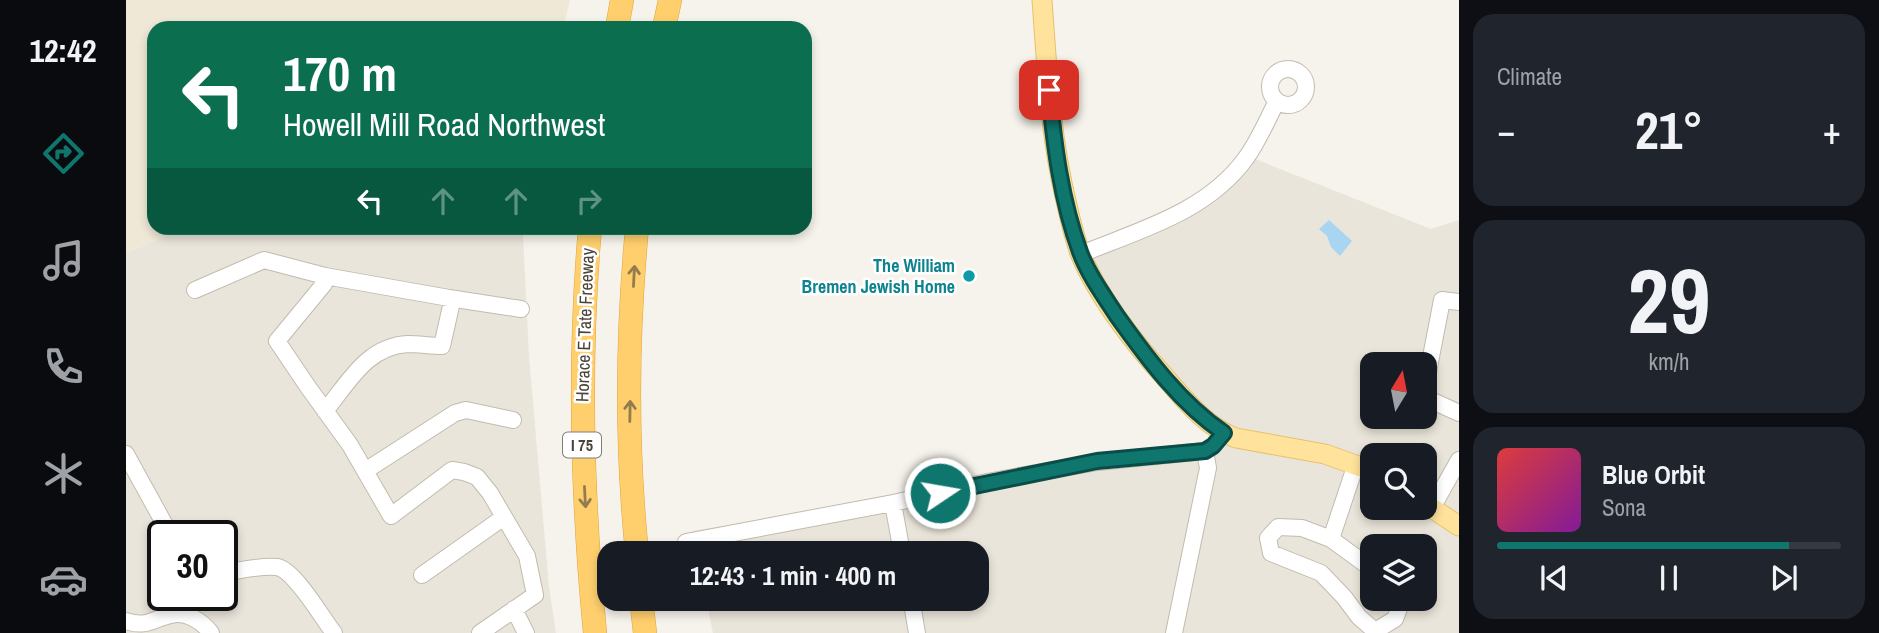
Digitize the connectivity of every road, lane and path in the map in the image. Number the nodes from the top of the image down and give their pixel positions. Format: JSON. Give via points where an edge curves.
{"nodes":[{"id":1,"x":622,"y":0,"type":"edge"},
{"id":2,"x":670,"y":0,"type":"edge"},
{"id":3,"x":1042,"y":0,"type":"edge"},
{"id":4,"x":618,"y":21,"type":"edge"},
{"id":5,"x":666,"y":21,"type":"edge"},
{"id":6,"x":1277,"y":101,"type":"dead end"},
{"id":7,"x":590,"y":235,"type":"edge"},
{"id":8,"x":637,"y":235,"type":"edge"},
{"id":9,"x":1081,"y":254,"type":"junction"},
{"id":10,"x":325,"y":276,"type":"junction"},
{"id":11,"x":195,"y":290,"type":"dead end"},
{"id":12,"x":449,"y":298,"type":"junction"},
{"id":13,"x":1459,"y":302,"type":"edge"},
{"id":14,"x":521,"y":309,"type":"dead end"},
{"id":15,"x":1432,"y":352,"type":"edge"},
{"id":16,"x":1437,"y":402,"type":"edge"},
{"id":17,"x":326,"y":411,"type":"junction"},
{"id":18,"x":1459,"y":413,"type":"edge"},
{"id":19,"x":513,"y":420,"type":"dead end"},
{"id":20,"x":1224,"y":433,"type":"junction"},
{"id":21,"x":1205,"y":451,"type":"junction"},
{"id":22,"x":126,"y":454,"type":"edge"},
{"id":23,"x":1459,"y":460,"type":"edge"},
{"id":24,"x":1360,"y":467,"type":"edge"},
{"id":25,"x":365,"y":471,"type":"junction"},
{"id":26,"x":1360,"y":477,"type":"edge"},
{"id":27,"x":1437,"y":492,"type":"edge"},
{"id":28,"x":893,"y":503,"type":"junction"},
{"id":29,"x":1437,"y":511,"type":"edge"},
{"id":30,"x":504,"y":517,"type":"junction"},
{"id":31,"x":162,"y":520,"type":"edge"},
{"id":32,"x":1459,"y":526,"type":"edge"},
{"id":33,"x":1331,"y":539,"type":"junction"},
{"id":34,"x":636,"y":541,"type":"edge"},
{"id":35,"x":691,"y":541,"type":"edge"},
{"id":36,"x":900,"y":541,"type":"edge"},
{"id":37,"x":1360,"y":560,"type":"edge"},
{"id":38,"x":238,"y":571,"type":"edge"},
{"id":39,"x":422,"y":575,"type":"dead end"},
{"id":40,"x":514,"y":609,"type":"junction"},
{"id":41,"x":642,"y":611,"type":"edge"},
{"id":42,"x":913,"y":611,"type":"edge"},
{"id":43,"x":1398,"y":611,"type":"edge"},
{"id":44,"x":126,"y":621,"type":"edge"},
{"id":45,"x":211,"y":633,"type":"edge"},
{"id":46,"x":334,"y":633,"type":"edge"},
{"id":47,"x":480,"y":633,"type":"edge"},
{"id":48,"x":527,"y":633,"type":"edge"},
{"id":49,"x":595,"y":633,"type":"edge"},
{"id":50,"x":645,"y":633,"type":"edge"},
{"id":51,"x":916,"y":633,"type":"edge"},
{"id":52,"x":1174,"y":633,"type":"edge"}],
"edges":[{"from":1,"to":4,"type":"highway"},
{"from":2,"to":5,"type":"highway"},
{"from":3,"to":9,"type":"main road","via":[[1055,145]]},
{"from":6,"to":9,"type":"street","via":[[1246,159],[1214,193],[1181,213]]},
{"from":7,"to":49,"type":"highway","name":"Horace E Tate Freeway","number":"I 75","one_way":true,"via":[[582,432]]},
{"from":34,"to":8,"type":"highway","one_way":true,"via":[[630,425]]},
{"from":9,"to":20,"type":"main road","via":[[1144,354]]},
{"from":10,"to":11,"type":"street","via":[[264,260]]},
{"from":10,"to":12,"type":"street"},
{"from":10,"to":17,"type":"street","via":[[324,284],[277,341]]},
{"from":12,"to":14,"type":"street"},
{"from":12,"to":17,"type":"street","via":[[452,306],[442,346],[407,344],[384,349],[368,358]]},
{"from":13,"to":15,"type":"street","via":[[1442,300]]},
{"from":16,"to":18,"type":"street"},
{"from":17,"to":25,"type":"street"},
{"from":19,"to":25,"type":"street","via":[[466,410],[455,413]]},
{"from":20,"to":21,"type":"street"},
{"from":20,"to":24,"type":"main road","via":[[1325,454]]},
{"from":21,"to":28,"type":"street","via":[[1097,461]]},
{"from":21,"to":52,"type":"street","via":[[1208,468]]},
{"from":22,"to":31,"type":"street"},
{"from":23,"to":27,"type":"street"},
{"from":25,"to":30,"type":"street","via":[[391,516],[452,470],[477,477]]},
{"from":26,"to":33,"type":"street"},
{"from":28,"to":35,"type":"street"},
{"from":28,"to":36,"type":"street"},
{"from":29,"to":32,"type":"main road"},
{"from":30,"to":39,"type":"street"},
{"from":30,"to":40,"type":"street","via":[[527,556],[535,595]]},
{"from":33,"to":37,"type":"street"},
{"from":33,"to":43,"type":"street","via":[[1302,528],[1278,527],[1268,538],[1271,553],[1321,573],[1375,631],[1395,619]]},
{"from":38,"to":46,"type":"street","via":[[286,570]]},
{"from":40,"to":47,"type":"street"},
{"from":40,"to":48,"type":"street"},
{"from":41,"to":50,"type":"highway"},
{"from":42,"to":51,"type":"street"},
{"from":44,"to":45,"type":"street","via":[[141,625],[172,614],[188,615]]}]}
